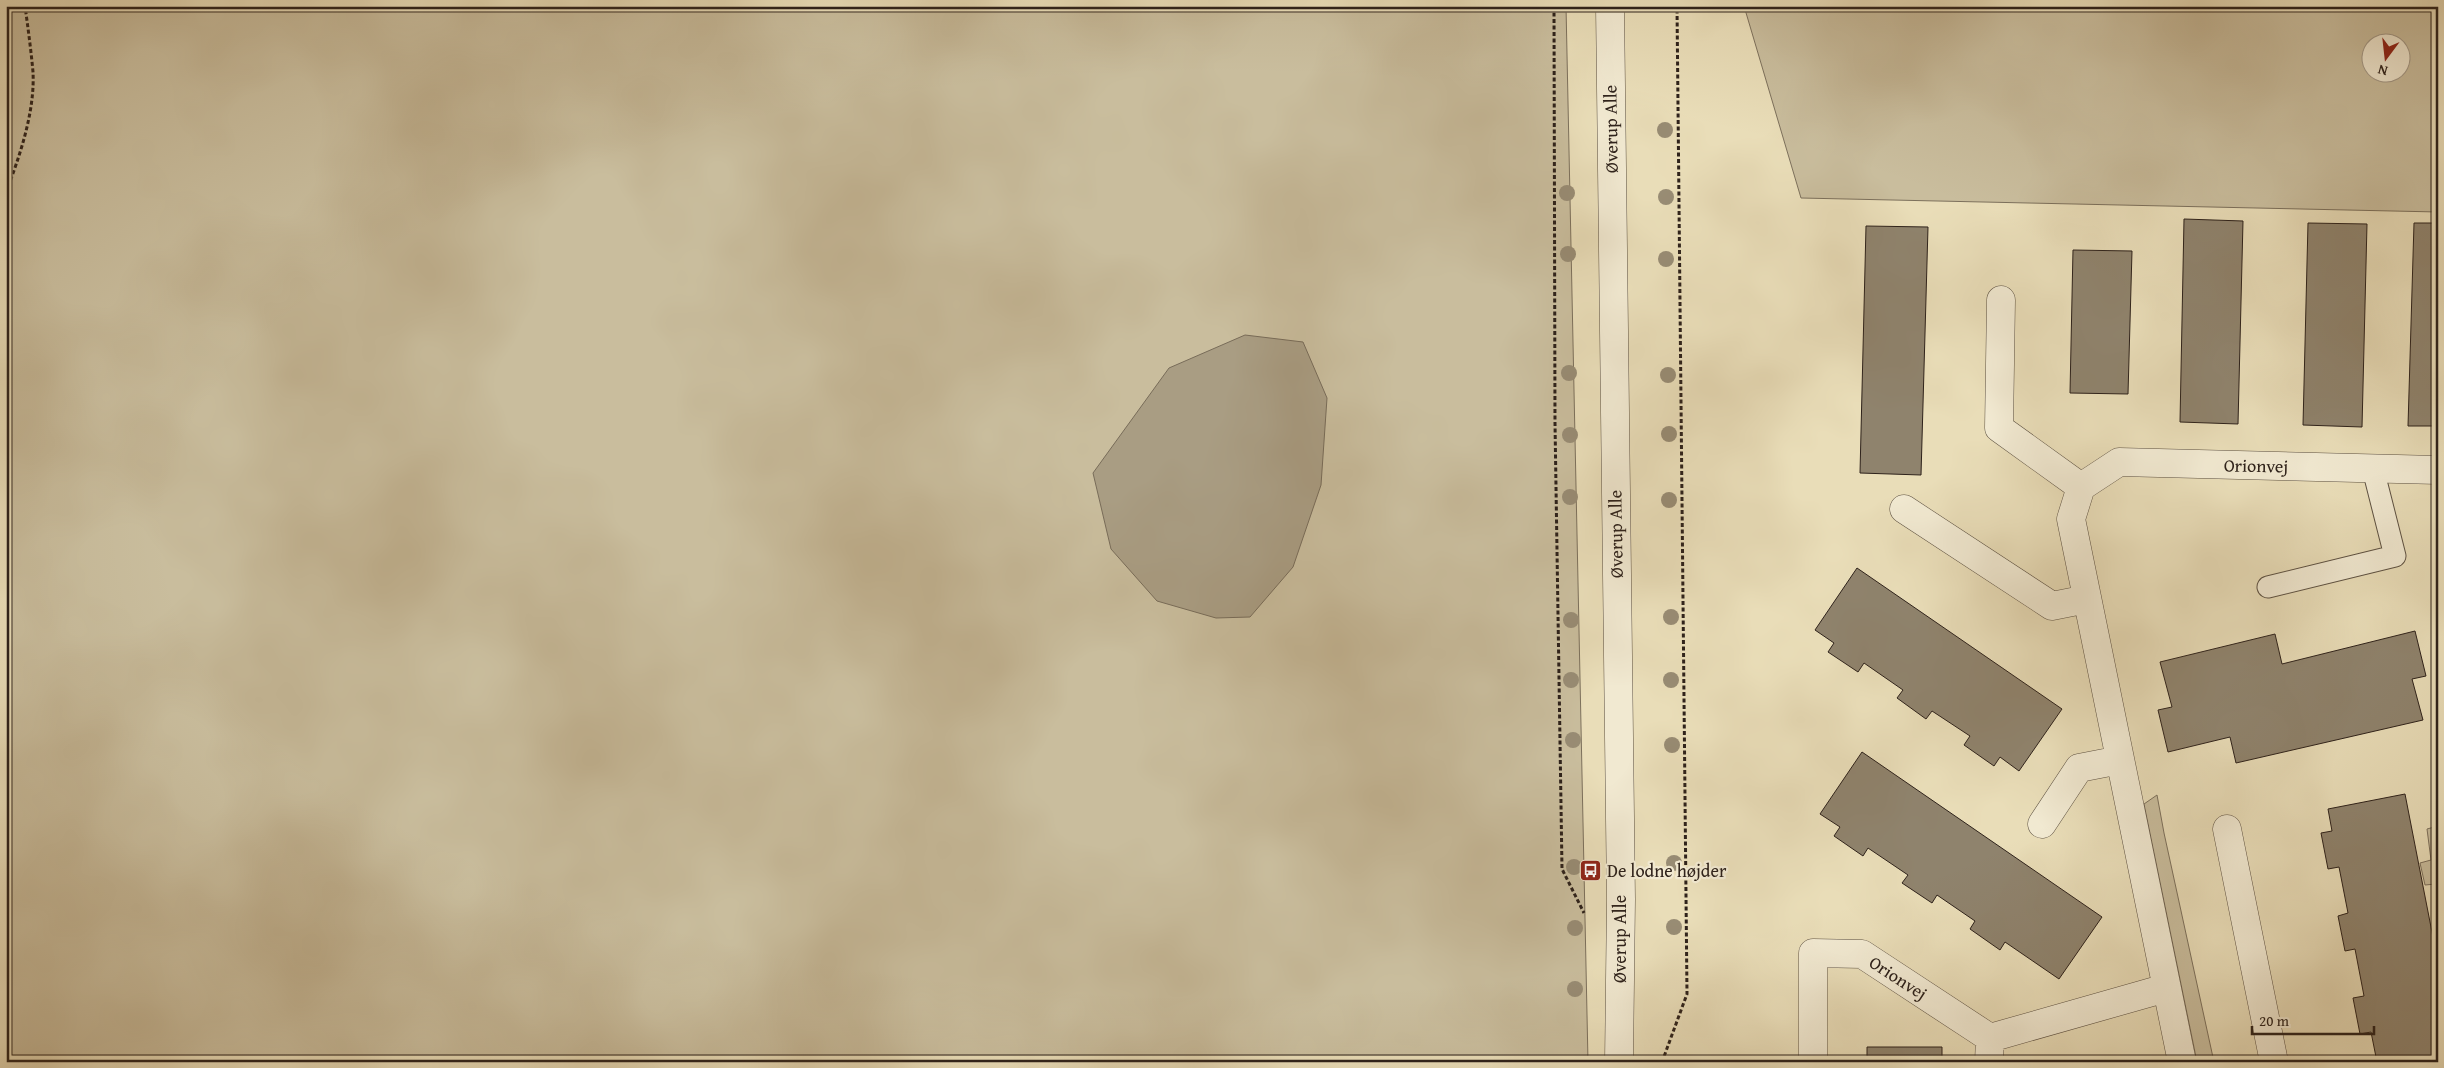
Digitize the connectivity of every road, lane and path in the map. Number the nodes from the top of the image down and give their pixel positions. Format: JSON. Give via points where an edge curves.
{"nodes":[{"id":1,"x":25,"y":6,"type":"edge"},
{"id":2,"x":1554,"y":6,"type":"edge"},
{"id":3,"x":1610,"y":6,"type":"edge"},
{"id":4,"x":1677,"y":6,"type":"edge"},
{"id":5,"x":6,"y":192,"type":"edge"},
{"id":6,"x":2001,"y":300,"type":"dead end"},
{"id":7,"x":2374,"y":469,"type":"junction"},
{"id":8,"x":2438,"y":470,"type":"edge"},
{"id":9,"x":2081,"y":487,"type":"junction"},
{"id":10,"x":1904,"y":509,"type":"dead end"},
{"id":11,"x":2268,"y":587,"type":"dead end"},
{"id":12,"x":2087,"y":599,"type":"junction"},
{"id":13,"x":2120,"y":760,"type":"junction"},
{"id":14,"x":2042,"y":824,"type":"dead end"},
{"id":15,"x":2227,"y":829,"type":"dead end"},
{"id":16,"x":1585,"y":915,"type":"dead end"},
{"id":17,"x":2166,"y":988,"type":"junction"},
{"id":18,"x":1989,"y":1050,"type":"edge"},
{"id":19,"x":1619,"y":1062,"type":"edge"},
{"id":20,"x":1662,"y":1062,"type":"edge"},
{"id":21,"x":1813,"y":1062,"type":"edge"},
{"id":22,"x":2182,"y":1062,"type":"edge"},
{"id":23,"x":2274,"y":1062,"type":"edge"}],
"edges":[{"from":1,"to":5,"type":"path","via":[[33,74],[21,155]]},
{"from":2,"to":16,"type":"path","via":[[1555,423],[1562,869]]},
{"from":3,"to":19,"type":"street","name":"Øverup Alle","via":[[1621,899]]},
{"from":4,"to":20,"type":"path","via":[[1687,994]]},
{"from":6,"to":9,"type":"street","via":[[1999,428]]},
{"from":7,"to":8,"type":"street","name":"Orionvej"},
{"from":7,"to":9,"type":"street","name":"Orionvej","via":[[2119,462]]},
{"from":7,"to":11,"type":"lane","via":[[2395,556]]},
{"from":9,"to":12,"type":"street","via":[[2071,518]]},
{"from":10,"to":12,"type":"street","via":[[2052,606]]},
{"from":12,"to":13,"type":"street"},
{"from":13,"to":14,"type":"street","via":[[2080,768]]},
{"from":13,"to":17,"type":"street"},
{"from":15,"to":23,"type":"street"},
{"from":17,"to":18,"type":"street","name":"Orionvej"},
{"from":17,"to":22,"type":"street"},
{"from":18,"to":21,"type":"street","name":"Orionvej","via":[[1862,954],[1813,953]]}]}
